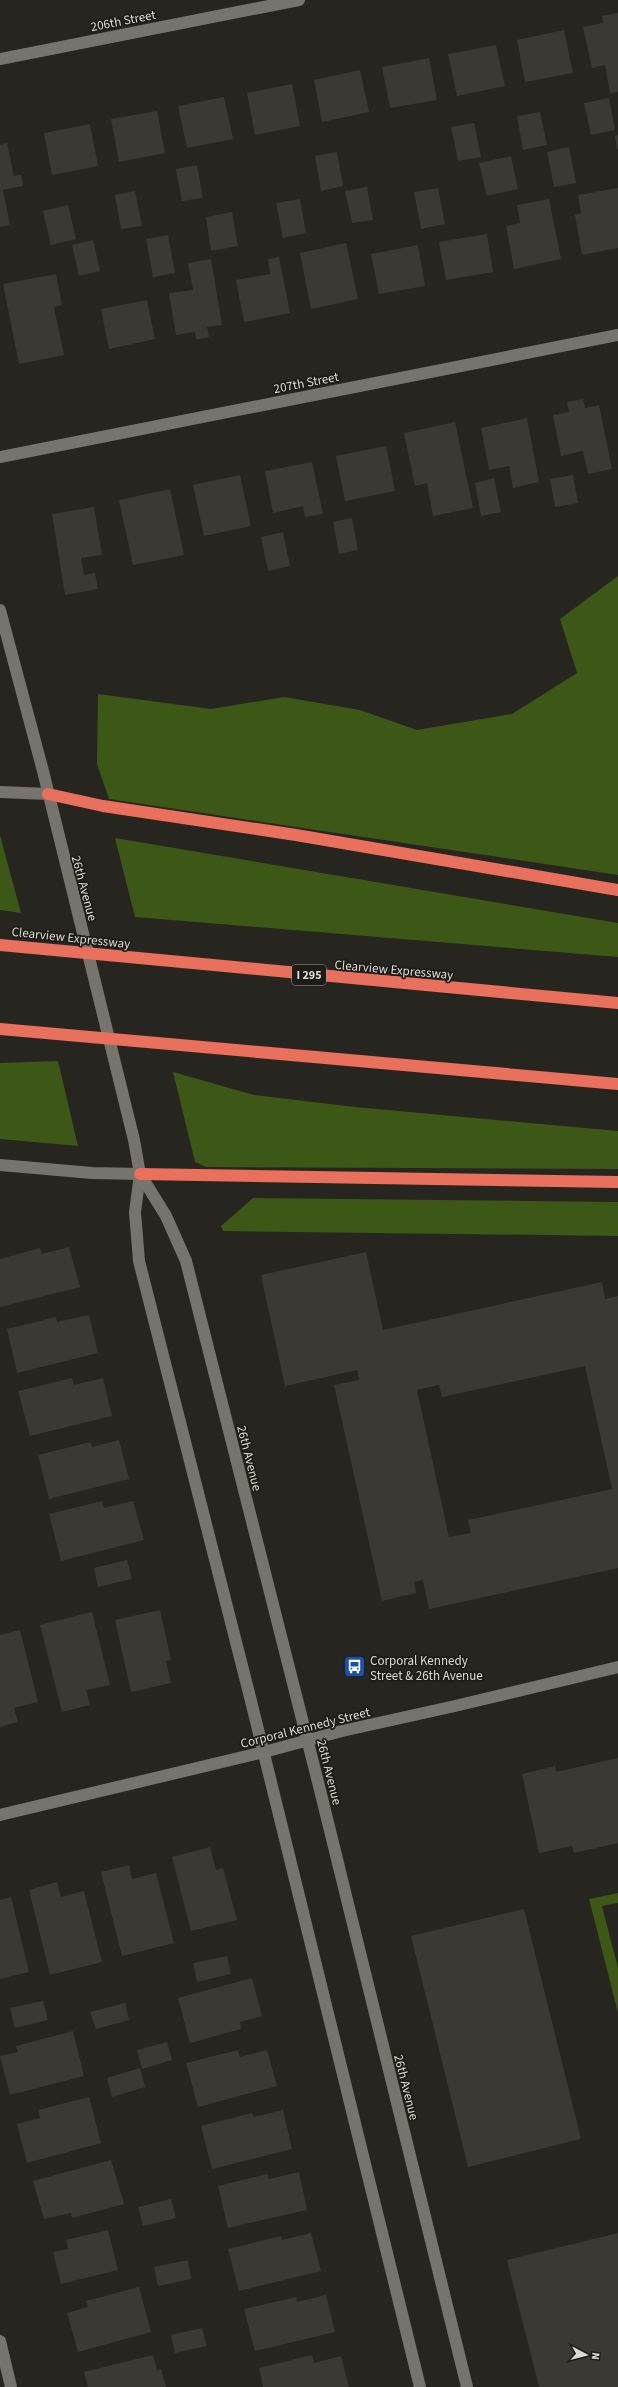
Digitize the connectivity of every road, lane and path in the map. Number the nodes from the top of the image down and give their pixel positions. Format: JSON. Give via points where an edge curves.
{"nodes":[{"id":1,"x":299,"y":0,"type":"edge"},
{"id":2,"x":0,"y":59,"type":"edge"},
{"id":3,"x":618,"y":334,"type":"edge"},
{"id":4,"x":0,"y":457,"type":"edge"},
{"id":5,"x":0,"y":610,"type":"edge"},
{"id":6,"x":0,"y":792,"type":"edge"},
{"id":7,"x":48,"y":794,"type":"junction"},
{"id":8,"x":618,"y":890,"type":"edge"},
{"id":9,"x":0,"y":945,"type":"edge"},
{"id":10,"x":618,"y":1003,"type":"edge"},
{"id":11,"x":0,"y":1029,"type":"edge"},
{"id":12,"x":618,"y":1084,"type":"edge"},
{"id":13,"x":0,"y":1165,"type":"edge"},
{"id":14,"x":140,"y":1174,"type":"junction"},
{"id":15,"x":618,"y":1182,"type":"edge"},
{"id":16,"x":618,"y":1668,"type":"edge"},
{"id":17,"x":307,"y":1740,"type":"junction"},
{"id":18,"x":264,"y":1752,"type":"junction"},
{"id":19,"x":0,"y":1815,"type":"edge"},
{"id":20,"x":0,"y":2341,"type":"edge"},
{"id":21,"x":11,"y":2387,"type":"edge"},
{"id":22,"x":420,"y":2387,"type":"edge"},
{"id":23,"x":467,"y":2387,"type":"edge"}],
"edges":[{"from":1,"to":2,"type":"street","name":"206th Street"},
{"from":3,"to":4,"type":"street","name":"207th Street"},
{"from":5,"to":7,"type":"street","name":"26th Avenue"},
{"from":6,"to":7,"type":"street"},
{"from":7,"to":8,"type":"highway","via":[[103,806],[296,835]]},
{"from":7,"to":14,"type":"street","name":"26th Avenue","via":[[123,1089]]},
{"from":9,"to":10,"type":"highway","name":"Clearview Expressway","number":"I 295"},
{"from":11,"to":12,"type":"highway"},
{"from":13,"to":14,"type":"street"},
{"from":14,"to":15,"type":"highway"},
{"from":14,"to":17,"type":"street","name":"26th Avenue","via":[[166,1216],[186,1261]]},
{"from":14,"to":18,"type":"street","name":"26th Avenue","via":[[135,1212],[139,1261]]},
{"from":16,"to":17,"type":"street","name":"Corporal Kennedy Street"},
{"from":17,"to":18,"type":"street","name":"Corporal Kennedy Street"},
{"from":17,"to":23,"type":"street","name":"26th Avenue"},
{"from":18,"to":19,"type":"street","name":"Corporal Kennedy Street"},
{"from":18,"to":22,"type":"street","name":"26th Avenue"},
{"from":20,"to":21,"type":"street"}]}
